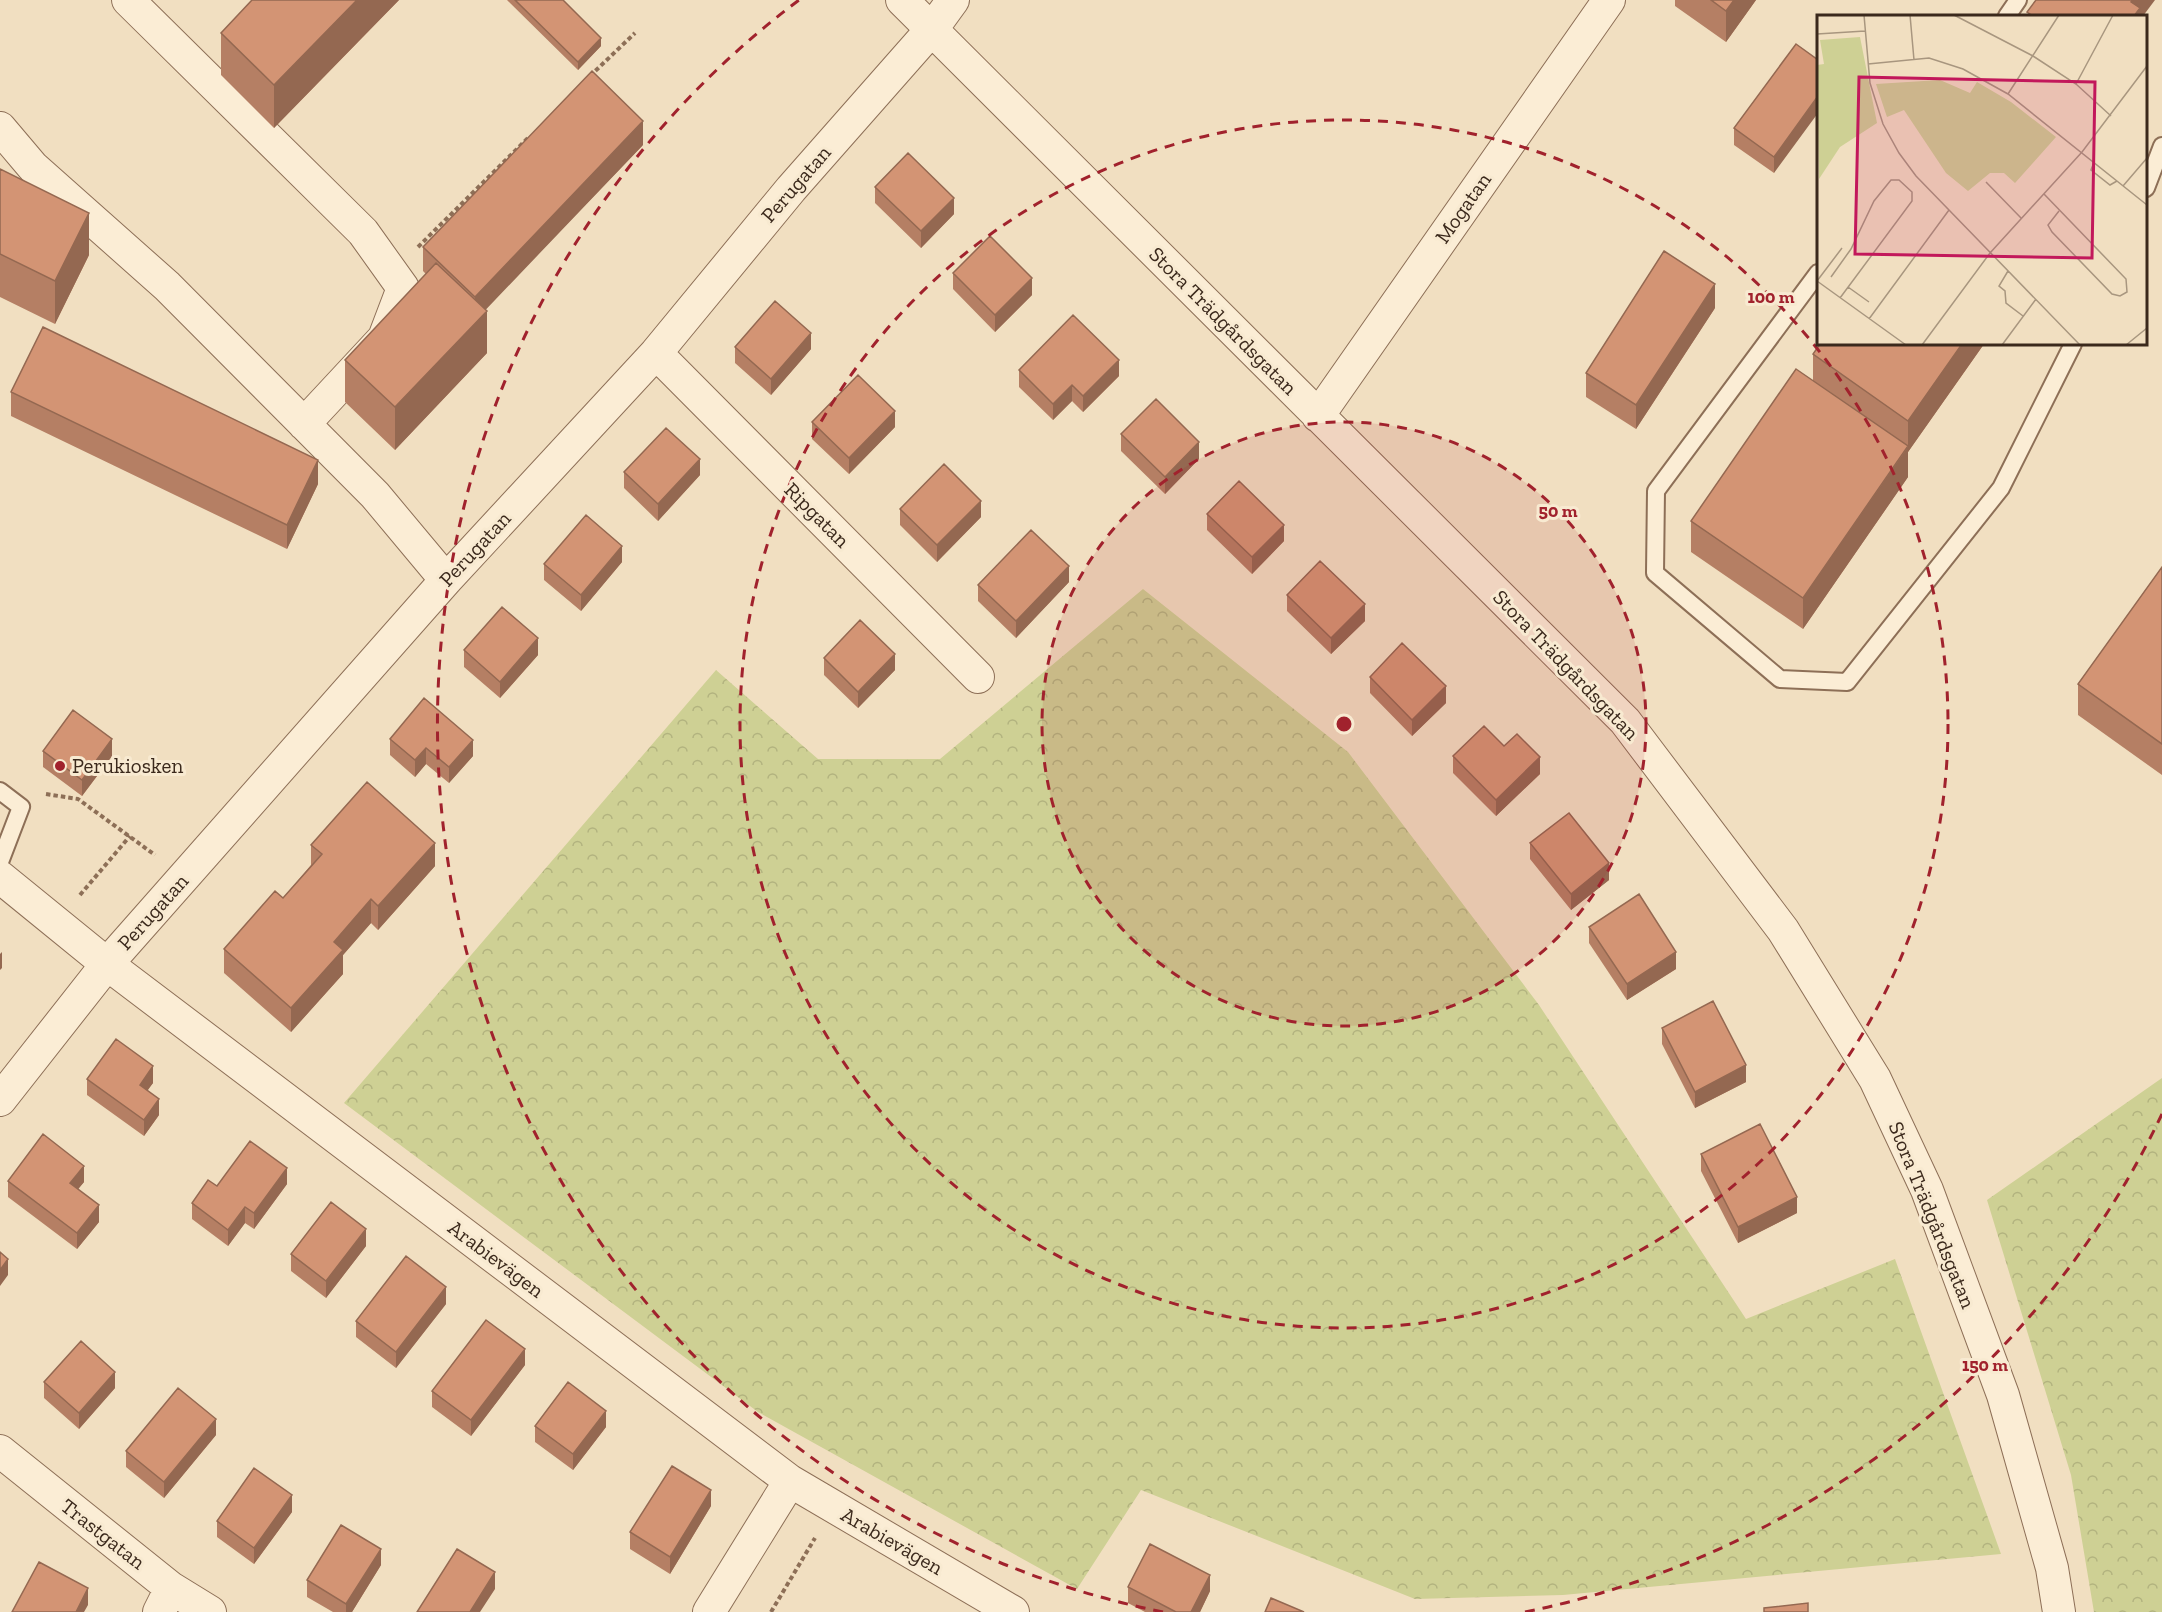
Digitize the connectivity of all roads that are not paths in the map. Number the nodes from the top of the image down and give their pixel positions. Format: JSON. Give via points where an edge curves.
{"nodes":[{"id":1,"x":128,"y":0,"type":"edge"},
{"id":2,"x":902,"y":0,"type":"edge"},
{"id":3,"x":953,"y":0,"type":"edge"},
{"id":4,"x":1609,"y":0,"type":"edge"},
{"id":5,"x":2018,"y":0,"type":"edge"},
{"id":6,"x":2008,"y":15,"type":"edge"},
{"id":7,"x":932,"y":29,"type":"junction"},
{"id":8,"x":0,"y":128,"type":"edge"},
{"id":9,"x":2162,"y":146,"type":"edge"},
{"id":10,"x":2147,"y":183,"type":"edge"},
{"id":11,"x":1817,"y":274,"type":"edge"},
{"id":12,"x":2072,"y":345,"type":"edge"},
{"id":13,"x":656,"y":353,"type":"junction"},
{"id":14,"x":1318,"y":416,"type":"junction"},
{"id":15,"x":304,"y":424,"type":"junction"},
{"id":16,"x":446,"y":579,"type":"junction"},
{"id":17,"x":978,"y":676,"type":"dead end"},
{"id":18,"x":0,"y":791,"type":"edge"},
{"id":19,"x":0,"y":862,"type":"edge"},
{"id":20,"x":0,"y":877,"type":"edge"},
{"id":21,"x":107,"y":964,"type":"junction"},
{"id":22,"x":0,"y":1100,"type":"edge"},
{"id":23,"x":0,"y":1451,"type":"edge"},
{"id":24,"x":790,"y":1481,"type":"junction"},
{"id":25,"x":165,"y":1600,"type":"edge"},
{"id":26,"x":210,"y":1612,"type":"edge"},
{"id":27,"x":709,"y":1612,"type":"edge"},
{"id":28,"x":1013,"y":1612,"type":"edge"},
{"id":29,"x":2059,"y":1612,"type":"edge"}],
"edges":[{"from":1,"to":15,"type":"street","via":[[363,232],[403,288],[384,338]]},
{"from":2,"to":7,"type":"street","name":"Stora Trädgårdsgatan"},
{"from":3,"to":7,"type":"street","name":"Perugatan"},
{"from":4,"to":14,"type":"street","name":"Mogatan"},
{"from":5,"to":6,"type":"lane"},
{"from":7,"to":13,"type":"street","name":"Perugatan","via":[[791,189]]},
{"from":7,"to":14,"type":"street","name":"Stora Trädgårdsgatan"},
{"from":8,"to":15,"type":"street","via":[[33,167],[167,286]]},
{"from":9,"to":10,"type":"lane"},
{"from":11,"to":12,"type":"lane","via":[[1656,491],[1655,573],[1780,679],[1847,682],[2001,488]]},
{"from":13,"to":16,"type":"street","name":"Perugatan"},
{"from":13,"to":17,"type":"street","name":"Ripgatan"},
{"from":14,"to":29,"type":"street","name":"Stora Trädgårdsgatan","via":[[1625,721],[1795,950],[1875,1079],[1927,1190],[2002,1395],[2052,1568]]},
{"from":15,"to":16,"type":"street","via":[[375,495]]},
{"from":16,"to":21,"type":"street","name":"Perugatan"},
{"from":18,"to":19,"type":"lane","via":[[21,807]]},
{"from":20,"to":21,"type":"street","name":"Arabievägen"},
{"from":21,"to":22,"type":"street","name":"Perugatan"},
{"from":21,"to":24,"type":"street","name":"Arabievägen"},
{"from":23,"to":25,"type":"street","name":"Trastgatan"},
{"from":24,"to":27,"type":"street"},
{"from":24,"to":28,"type":"street","name":"Arabievägen"},
{"from":25,"to":26,"type":"street","name":"Trastgatan"}]}
